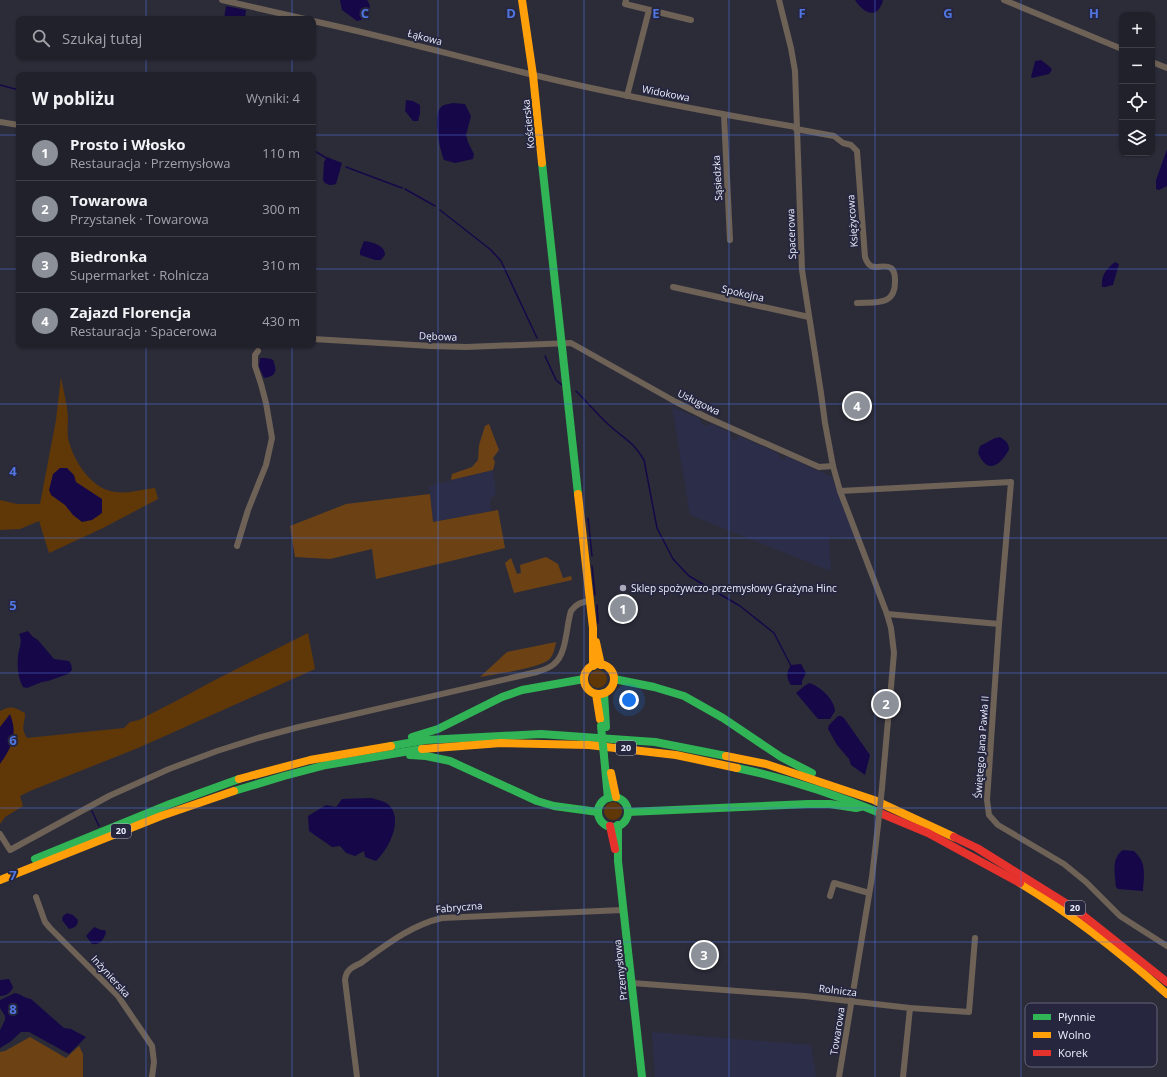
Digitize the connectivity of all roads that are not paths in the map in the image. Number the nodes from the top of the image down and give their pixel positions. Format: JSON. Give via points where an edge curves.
{"nodes":[{"id":1,"x":222,"y":0,"type":"edge"},
{"id":2,"x":522,"y":0,"type":"edge"},
{"id":3,"x":626,"y":0,"type":"edge"},
{"id":4,"x":779,"y":0,"type":"edge"},
{"id":5,"x":1004,"y":0,"type":"edge"},
{"id":6,"x":649,"y":10,"type":"junction"},
{"id":7,"x":292,"y":16,"type":"edge"},
{"id":8,"x":690,"y":20,"type":"dead end"},
{"id":9,"x":316,"y":22,"type":"edge"},
{"id":10,"x":1120,"y":48,"type":"edge"},
{"id":11,"x":1155,"y":63,"type":"edge"},
{"id":12,"x":1167,"y":68,"type":"edge"},
{"id":13,"x":533,"y":74,"type":"junction"},
{"id":14,"x":627,"y":96,"type":"junction"},
{"id":15,"x":724,"y":115,"type":"junction"},
{"id":16,"x":0,"y":122,"type":"edge"},
{"id":17,"x":16,"y":125,"type":"edge"},
{"id":18,"x":796,"y":128,"type":"junction"},
{"id":19,"x":730,"y":240,"type":"dead end"},
{"id":20,"x":673,"y":287,"type":"dead end"},
{"id":21,"x":857,"y":304,"type":"dead end"},
{"id":22,"x":809,"y":317,"type":"junction"},
{"id":23,"x":316,"y":339,"type":"edge"},
{"id":24,"x":562,"y":344,"type":"junction"},
{"id":25,"x":258,"y":351,"type":"dead end"},
{"id":26,"x":833,"y":466,"type":"junction"},
{"id":27,"x":840,"y":491,"type":"junction"},
{"id":28,"x":237,"y":546,"type":"dead end"},
{"id":29,"x":590,"y":601,"type":"junction"},
{"id":30,"x":887,"y":614,"type":"junction"},
{"id":31,"x":999,"y":624,"type":"junction"},
{"id":32,"x":597,"y":665,"type":"junction"},
{"id":33,"x":584,"y":679,"type":"junction"},
{"id":34,"x":614,"y":679,"type":"junction"},
{"id":35,"x":600,"y":694,"type":"junction"},
{"id":36,"x":378,"y":746,"type":"junction"},
{"id":37,"x":383,"y":755,"type":"junction"},
{"id":38,"x":823,"y":781,"type":"junction"},
{"id":39,"x":612,"y":798,"type":"junction"},
{"id":40,"x":862,"y":806,"type":"junction"},
{"id":41,"x":598,"y":812,"type":"junction"},
{"id":42,"x":628,"y":812,"type":"junction"},
{"id":43,"x":618,"y":825,"type":"junction"},
{"id":44,"x":610,"y":826,"type":"junction"},
{"id":45,"x":0,"y":834,"type":"edge"},
{"id":46,"x":618,"y":861,"type":"junction"},
{"id":47,"x":0,"y":874,"type":"edge"},
{"id":48,"x":0,"y":880,"type":"edge"},
{"id":49,"x":869,"y":893,"type":"junction"},
{"id":50,"x":830,"y":896,"type":"dead end"},
{"id":51,"x":36,"y":897,"type":"dead end"},
{"id":52,"x":623,"y":910,"type":"junction"},
{"id":53,"x":975,"y":938,"type":"dead end"},
{"id":54,"x":1167,"y":946,"type":"edge"},
{"id":55,"x":1167,"y":982,"type":"edge"},
{"id":56,"x":632,"y":983,"type":"junction"},
{"id":57,"x":1167,"y":994,"type":"edge"},
{"id":58,"x":852,"y":1002,"type":"junction"},
{"id":59,"x":910,"y":1008,"type":"junction"},
{"id":60,"x":152,"y":1077,"type":"edge"},
{"id":61,"x":357,"y":1077,"type":"edge"},
{"id":62,"x":642,"y":1077,"type":"edge"},
{"id":63,"x":839,"y":1077,"type":"edge"},
{"id":64,"x":903,"y":1077,"type":"edge"}],
"edges":[{"from":1,"to":7,"type":"street"},
{"from":2,"to":13,"type":"main road","name":"Kościerska"},
{"from":3,"to":6,"type":"street","via":[[625,4]]},
{"from":4,"to":18,"type":"street","name":"Spacerowa","via":[[792,48]]},
{"from":5,"to":10,"type":"street"},
{"from":6,"to":8,"type":"street"},
{"from":6,"to":14,"type":"street"},
{"from":9,"to":13,"type":"street","name":"Łąkowa"},
{"from":11,"to":12,"type":"street"},
{"from":13,"to":14,"type":"street","name":"Widokowa"},
{"from":13,"to":24,"type":"main road","name":"Kościerska"},
{"from":14,"to":15,"type":"street","name":"Widokowa"},
{"from":15,"to":18,"type":"street","name":"Widokowa"},
{"from":15,"to":19,"type":"street","name":"Sąsiedzka"},
{"from":16,"to":17,"type":"street"},
{"from":18,"to":21,"type":"street","name":"Księżycowa","via":[[834,136],[857,151],[865,257],[872,267],[892,269],[896,289],[886,301]]},
{"from":18,"to":22,"type":"street","name":"Spacerowa","via":[[802,270]]},
{"from":20,"to":22,"type":"street","name":"Spokojna"},
{"from":22,"to":26,"type":"street","name":"Spacerowa"},
{"from":23,"to":24,"type":"street","name":"Dębowa","via":[[431,346]]},
{"from":24,"to":26,"type":"street","name":"Usługowa","via":[[571,343],[706,417],[819,467]]},
{"from":24,"to":29,"type":"main road","name":"Kościerska"},
{"from":25,"to":28,"type":"street","via":[[255,366],[262,384],[272,438],[266,465]]},
{"from":26,"to":27,"type":"street","name":"Towarowa"},
{"from":27,"to":30,"type":"street","name":"Towarowa"},
{"from":27,"to":31,"type":"street","name":"Świętego Jana Pawła II","via":[[1011,482]]},
{"from":29,"to":32,"type":"main road"},
{"from":29,"to":45,"type":"street","via":[[580,602],[571,611],[561,655],[548,668],[299,727],[217,751],[123,789],[10,850]]},
{"from":30,"to":31,"type":"street"},
{"from":30,"to":49,"type":"street","name":"Towarowa","bridge":true,"via":[[894,653],[882,788]]},
{"from":31,"to":54,"type":"street","name":"Świętego Jana Pawła II","via":[[987,800],[989,815],[1002,829],[1064,864],[1120,916]]},
{"from":32,"to":33,"type":"main road","via":[[586,671]]},
{"from":32,"to":34,"type":"main road","via":[[609,668]]},
{"from":33,"to":35,"type":"main road","via":[[589,690]]},
{"from":33,"to":36,"type":"main road","via":[[522,690],[502,697],[438,729]]},
{"from":34,"to":35,"type":"main road","via":[[611,688]]},
{"from":34,"to":38,"type":"main road","via":[[654,686],[694,701]]},
{"from":35,"to":39,"type":"main road","via":[[612,780]]},
{"from":36,"to":38,"type":"main road","number":"20","via":[[510,734],[609,738],[709,751]]},
{"from":36,"to":47,"type":"main road","number":"20","via":[[311,759],[227,783],[168,804]]},
{"from":37,"to":40,"type":"main road","number":"20","via":[[426,749],[518,743],[628,748],[700,759],[758,772],[845,798]]},
{"from":37,"to":41,"type":"main road","via":[[426,756],[450,761],[537,801]]},
{"from":37,"to":48,"type":"main road","number":"20","via":[[328,765],[244,787],[138,825]]},
{"from":38,"to":55,"type":"main road","number":"20","via":[[895,808],[996,857],[1089,918]]},
{"from":39,"to":41,"type":"main road","via":[[601,803]]},
{"from":39,"to":42,"type":"main road","via":[[620,799]]},
{"from":40,"to":42,"type":"main road","via":[[856,808],[808,804]]},
{"from":40,"to":57,"type":"main road","number":"20","via":[[950,844],[1018,881],[1103,940]]},
{"from":41,"to":44,"type":"main road","via":[[600,819]]},
{"from":42,"to":43,"type":"main road","via":[[626,818]]},
{"from":43,"to":44,"type":"main road"},
{"from":43,"to":46,"type":"main road","name":"Przemysłowa"},
{"from":44,"to":46,"type":"main road","name":"Przemysłowa"},
{"from":46,"to":52,"type":"main road","name":"Przemysłowa"},
{"from":49,"to":50,"type":"street","via":[[834,883]]},
{"from":49,"to":58,"type":"street","name":"Towarowa"},
{"from":51,"to":60,"type":"street","name":"Inżynierska","via":[[45,922],[118,996],[152,1046]]},
{"from":52,"to":56,"type":"main road","name":"Przemysłowa"},
{"from":52,"to":61,"type":"street","name":"Fabryczna","via":[[442,918],[414,927],[351,968],[346,974]]},
{"from":53,"to":59,"type":"street","name":"Rolnicza","via":[[969,1012]]},
{"from":56,"to":58,"type":"street","name":"Rolnicza"},
{"from":56,"to":62,"type":"main road","name":"Przemysłowa"},
{"from":58,"to":59,"type":"street","name":"Rolnicza"},
{"from":58,"to":63,"type":"street","name":"Towarowa"},
{"from":59,"to":64,"type":"street"}]}
